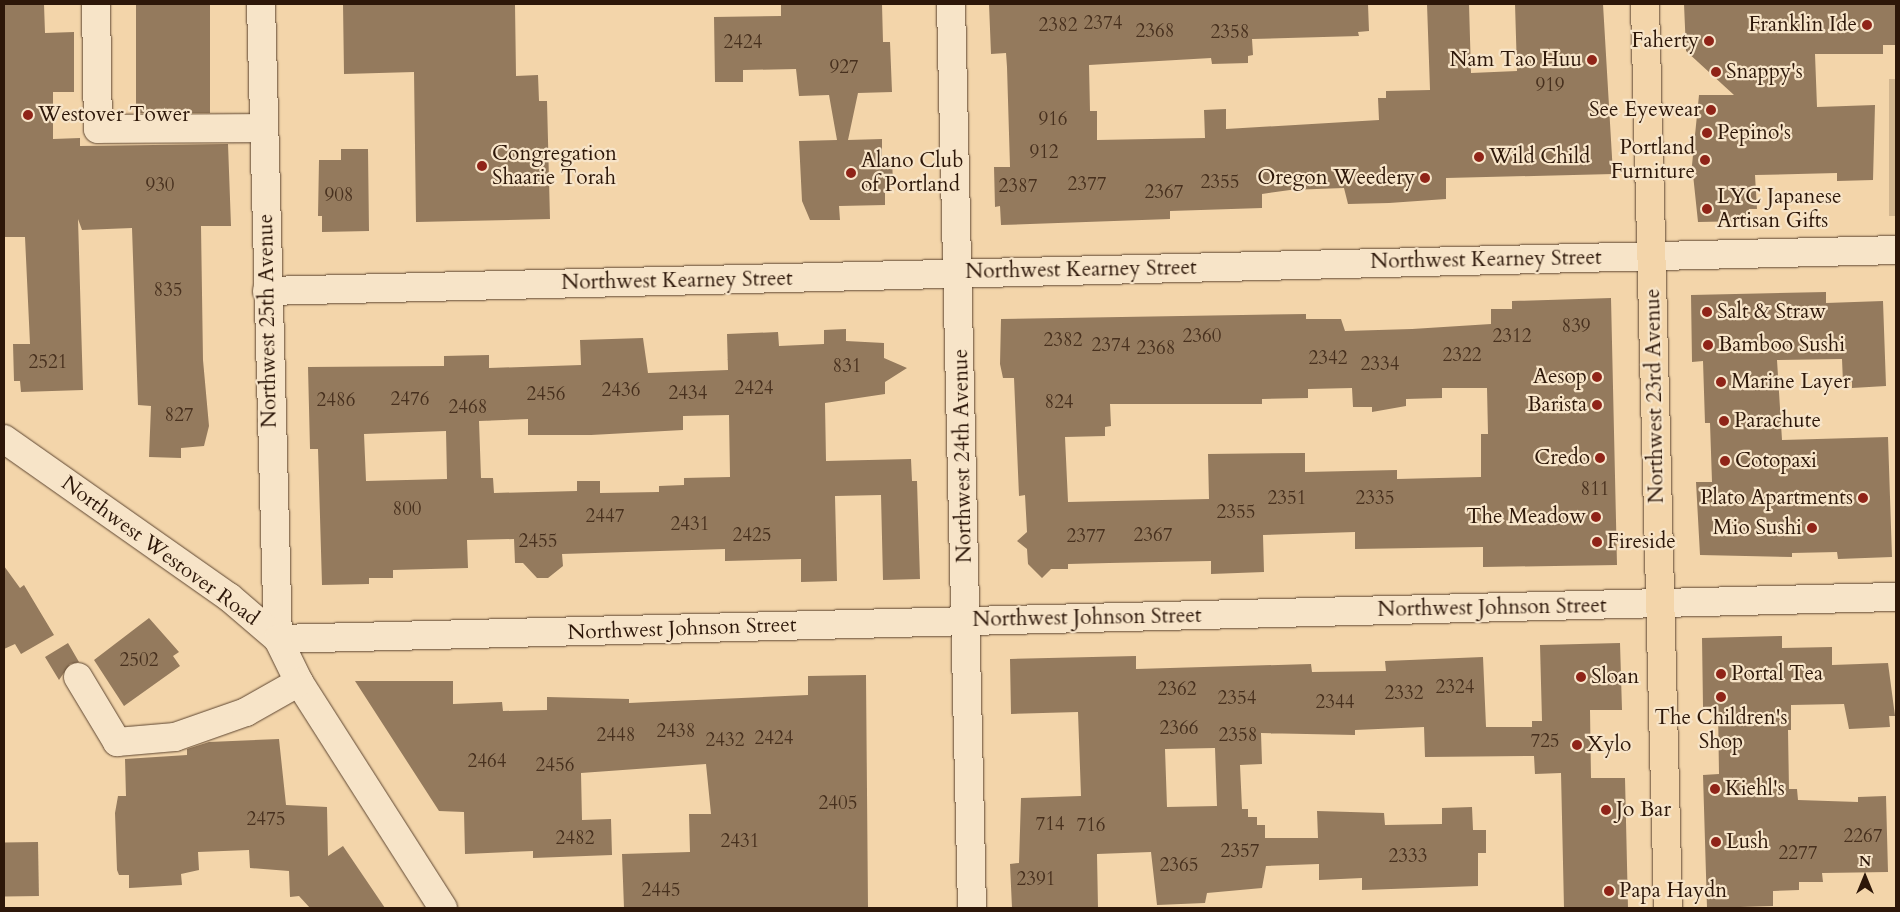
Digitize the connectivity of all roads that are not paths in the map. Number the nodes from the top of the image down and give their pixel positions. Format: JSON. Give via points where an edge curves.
{"nodes":[{"id":1,"x":96,"y":4,"type":"edge"},
{"id":2,"x":262,"y":4,"type":"edge"},
{"id":3,"x":950,"y":4,"type":"edge"},
{"id":4,"x":1644,"y":4,"type":"edge"},
{"id":5,"x":263,"y":128,"type":"junction"},
{"id":6,"x":1896,"y":250,"type":"edge"},
{"id":7,"x":1651,"y":256,"type":"junction"},
{"id":8,"x":959,"y":273,"type":"junction"},
{"id":9,"x":267,"y":291,"type":"junction"},
{"id":10,"x":4,"y":439,"type":"edge"},
{"id":11,"x":1896,"y":597,"type":"edge"},
{"id":12,"x":1660,"y":603,"type":"junction"},
{"id":13,"x":966,"y":621,"type":"junction"},
{"id":14,"x":278,"y":639,"type":"junction"},
{"id":15,"x":78,"y":677,"type":"dead end"},
{"id":16,"x":299,"y":682,"type":"junction"},
{"id":17,"x":443,"y":908,"type":"edge"},
{"id":18,"x":972,"y":908,"type":"edge"},
{"id":19,"x":1668,"y":908,"type":"edge"}],
"edges":[{"from":1,"to":5,"type":"street","via":[[98,129]]},
{"from":2,"to":5,"type":"street","name":"Northwest 25th Avenue"},
{"from":3,"to":8,"type":"street","name":"Northwest 24th Avenue"},
{"from":4,"to":7,"type":"main road","name":"Northwest 23rd Avenue"},
{"from":5,"to":9,"type":"street","name":"Northwest 25th Avenue"},
{"from":6,"to":7,"type":"street","name":"Northwest Kearney Street"},
{"from":7,"to":8,"type":"street","name":"Northwest Kearney Street"},
{"from":7,"to":12,"type":"main road","name":"Northwest 23rd Avenue"},
{"from":8,"to":9,"type":"street","name":"Northwest Kearney Street"},
{"from":8,"to":13,"type":"street","name":"Northwest 24th Avenue"},
{"from":9,"to":14,"type":"street","name":"Northwest 25th Avenue"},
{"from":10,"to":14,"type":"street","name":"Northwest Westover Road","via":[[229,597]]},
{"from":11,"to":12,"type":"street","name":"Northwest Johnson Street"},
{"from":12,"to":13,"type":"street","name":"Northwest Johnson Street"},
{"from":12,"to":19,"type":"main road","name":"Northwest 23rd Avenue"},
{"from":13,"to":14,"type":"street","name":"Northwest Johnson Street"},
{"from":13,"to":18,"type":"street","name":"Northwest 24th Avenue"},
{"from":14,"to":16,"type":"street","name":"Northwest Westover Road"},
{"from":15,"to":16,"type":"street","via":[[117,742],[176,737],[246,712]]},
{"from":16,"to":17,"type":"street","name":"Northwest Westover Road"}]}
